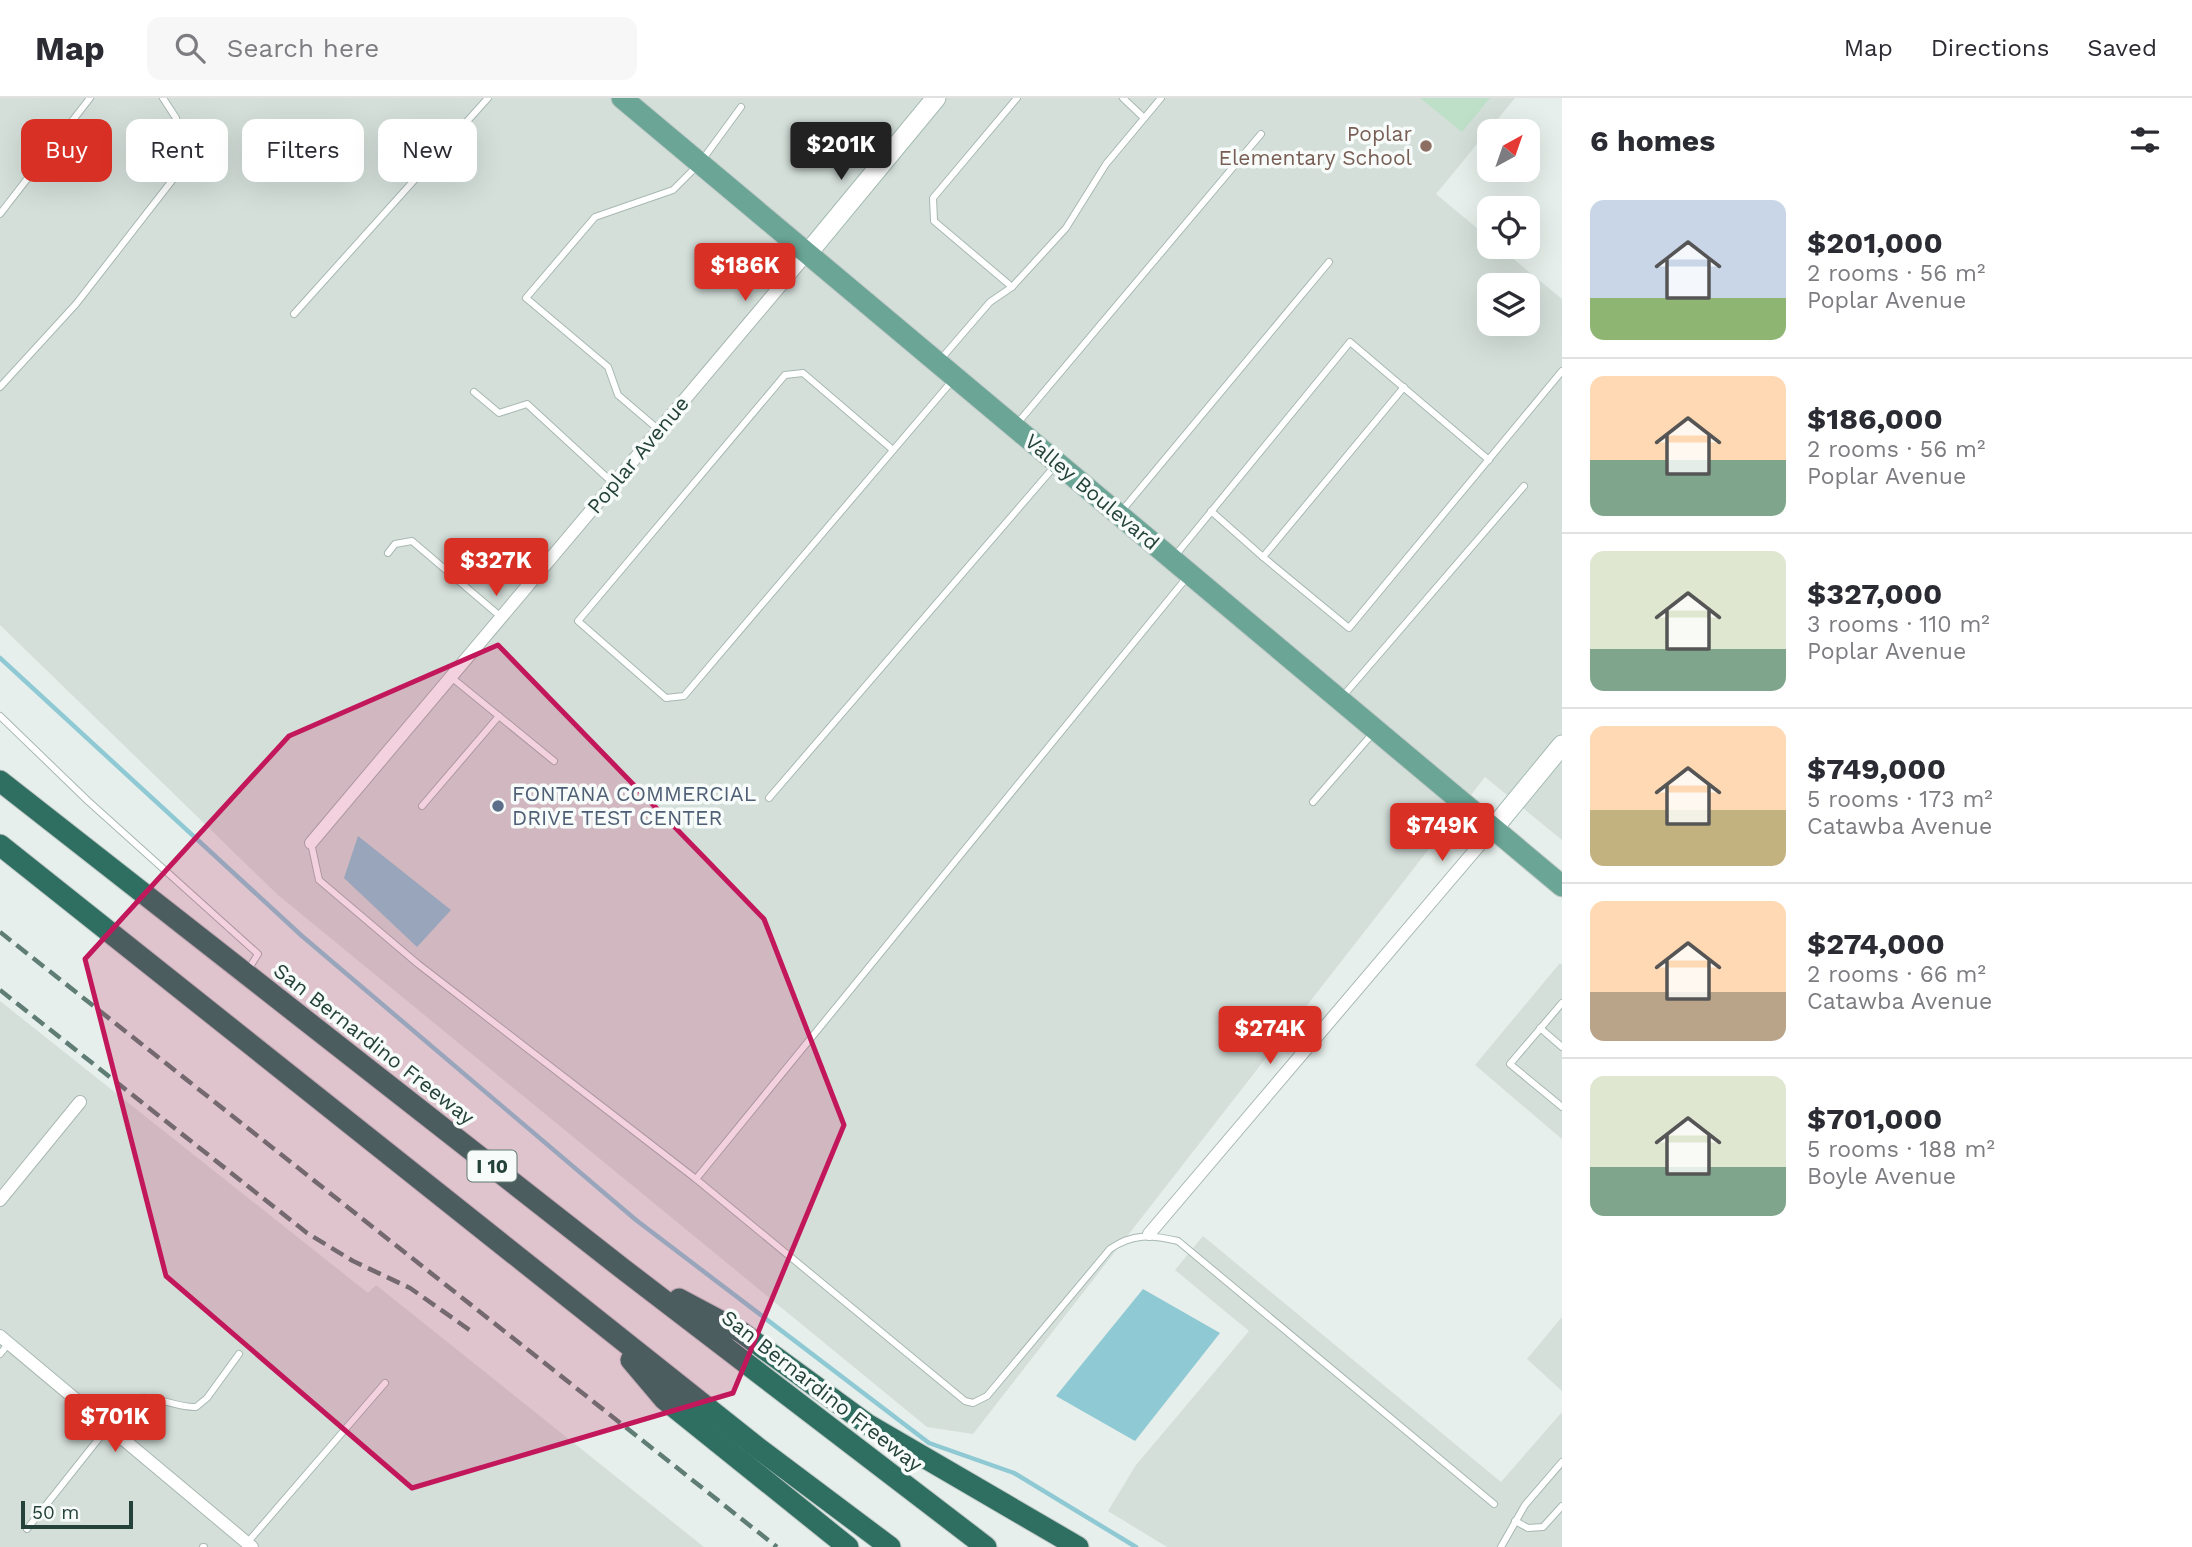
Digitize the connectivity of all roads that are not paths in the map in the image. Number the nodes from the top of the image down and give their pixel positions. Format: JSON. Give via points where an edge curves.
{"nodes":[{"id":1,"x":90,"y":98,"type":"edge"},
{"id":2,"x":163,"y":98,"type":"edge"},
{"id":3,"x":488,"y":98,"type":"edge"},
{"id":4,"x":622,"y":98,"type":"edge"},
{"id":5,"x":936,"y":98,"type":"edge"},
{"id":6,"x":1017,"y":98,"type":"edge"},
{"id":7,"x":1124,"y":98,"type":"edge"},
{"id":8,"x":1161,"y":98,"type":"edge"},
{"id":9,"x":741,"y":107,"type":"dead end"},
{"id":10,"x":1144,"y":118,"type":"junction"},
{"id":11,"x":1261,"y":134,"type":"dead end"},
{"id":12,"x":699,"y":163,"type":"junction"},
{"id":13,"x":0,"y":214,"type":"edge"},
{"id":14,"x":808,"y":253,"type":"junction"},
{"id":15,"x":1329,"y":262,"type":"dead end"},
{"id":16,"x":1012,"y":287,"type":"junction"},
{"id":17,"x":294,"y":314,"type":"dead end"},
{"id":18,"x":938,"y":362,"type":"junction"},
{"id":19,"x":1562,"y":371,"type":"edge"},
{"id":20,"x":956,"y":377,"type":"junction"},
{"id":21,"x":0,"y":387,"type":"edge"},
{"id":22,"x":1404,"y":387,"type":"junction"},
{"id":23,"x":474,"y":392,"type":"dead end"},
{"id":24,"x":1015,"y":426,"type":"junction"},
{"id":25,"x":659,"y":430,"type":"junction"},
{"id":26,"x":893,"y":450,"type":"junction"},
{"id":27,"x":1489,"y":460,"type":"junction"},
{"id":28,"x":1058,"y":463,"type":"junction"},
{"id":29,"x":614,"y":484,"type":"junction"},
{"id":30,"x":1524,"y":486,"type":"dead end"},
{"id":31,"x":1211,"y":511,"type":"junction"},
{"id":32,"x":1119,"y":514,"type":"junction"},
{"id":33,"x":388,"y":553,"type":"dead end"},
{"id":34,"x":1263,"y":557,"type":"junction"},
{"id":35,"x":1172,"y":559,"type":"junction"},
{"id":36,"x":1190,"y":574,"type":"junction"},
{"id":37,"x":501,"y":617,"type":"junction"},
{"id":38,"x":451,"y":677,"type":"junction"},
{"id":39,"x":1339,"y":700,"type":"junction"},
{"id":40,"x":0,"y":716,"type":"edge"},
{"id":41,"x":499,"y":716,"type":"junction"},
{"id":42,"x":1375,"y":730,"type":"junction"},
{"id":43,"x":1562,"y":745,"type":"edge"},
{"id":44,"x":554,"y":761,"type":"dead end"},
{"id":45,"x":0,"y":781,"type":"edge"},
{"id":46,"x":769,"y":798,"type":"dead end"},
{"id":47,"x":1313,"y":802,"type":"dead end"},
{"id":48,"x":422,"y":806,"type":"dead end"},
{"id":49,"x":1493,"y":829,"type":"junction"},
{"id":50,"x":310,"y":843,"type":"joint"},
{"id":51,"x":0,"y":845,"type":"edge"},
{"id":52,"x":1562,"y":886,"type":"edge"},
{"id":53,"x":245,"y":975,"type":"junction"},
{"id":54,"x":1562,"y":1003,"type":"edge"},
{"id":55,"x":1540,"y":1028,"type":"junction"},
{"id":56,"x":1562,"y":1046,"type":"edge"},
{"id":57,"x":80,"y":1102,"type":"dead end"},
{"id":58,"x":1562,"y":1107,"type":"edge"},
{"id":59,"x":696,"y":1179,"type":"junction"},
{"id":60,"x":0,"y":1200,"type":"edge"},
{"id":61,"x":1149,"y":1234,"type":"junction"},
{"id":62,"x":623,"y":1269,"type":"junction"},
{"id":63,"x":603,"y":1326,"type":"junction"},
{"id":64,"x":4,"y":1340,"type":"edge"},
{"id":65,"x":0,"y":1354,"type":"edge"},
{"id":66,"x":239,"y":1354,"type":"dead end"},
{"id":67,"x":385,"y":1383,"type":"dead end"},
{"id":68,"x":108,"y":1426,"type":"junction"},
{"id":69,"x":1562,"y":1462,"type":"edge"},
{"id":70,"x":1494,"y":1504,"type":"dead end"},
{"id":71,"x":1562,"y":1506,"type":"edge"},
{"id":72,"x":1515,"y":1521,"type":"junction"},
{"id":73,"x":27,"y":1529,"type":"dead end"},
{"id":74,"x":249,"y":1545,"type":"edge"},
{"id":75,"x":848,"y":1547,"type":"edge"},
{"id":76,"x":890,"y":1547,"type":"edge"},
{"id":77,"x":986,"y":1547,"type":"edge"},
{"id":78,"x":1078,"y":1547,"type":"edge"},
{"id":79,"x":1501,"y":1547,"type":"edge"}],
"edges":[{"from":1,"to":13,"type":"lane"},
{"from":2,"to":21,"type":"lane","via":[[176,118],[188,160],[76,304]]},
{"from":3,"to":17,"type":"lane"},
{"from":4,"to":12,"type":"main road","name":"Valley Boulevard"},
{"from":5,"to":14,"type":"street","name":"Poplar Avenue"},
{"from":6,"to":16,"type":"lane","via":[[933,198],[934,221]]},
{"from":7,"to":10,"type":"lane"},
{"from":8,"to":10,"type":"lane"},
{"from":9,"to":12,"type":"lane"},
{"from":10,"to":16,"type":"lane","via":[[1106,164],[1066,228]]},
{"from":11,"to":24,"type":"lane"},
{"from":12,"to":14,"type":"main road","name":"Valley Boulevard"},
{"from":12,"to":25,"type":"lane","via":[[673,190],[594,217],[526,298],[608,368],[618,395]]},
{"from":14,"to":18,"type":"main road","name":"Valley Boulevard"},
{"from":14,"to":25,"type":"street","name":"Poplar Avenue"},
{"from":15,"to":32,"type":"lane"},
{"from":16,"to":18,"type":"lane","via":[[990,302]]},
{"from":18,"to":20,"type":"main road","name":"Valley Boulevard"},
{"from":19,"to":27,"type":"lane"},
{"from":20,"to":24,"type":"main road","name":"Valley Boulevard"},
{"from":20,"to":26,"type":"lane"},
{"from":22,"to":27,"type":"lane"},
{"from":22,"to":31,"type":"lane","via":[[1350,342]]},
{"from":22,"to":34,"type":"lane"},
{"from":23,"to":29,"type":"lane","via":[[499,413],[527,404]]},
{"from":24,"to":28,"type":"main road","name":"Valley Boulevard"},
{"from":25,"to":29,"type":"street","name":"Poplar Avenue"},
{"from":26,"to":26,"type":"lane","via":[[684,696],[666,698],[578,621],[785,375],[803,373]]},
{"from":27,"to":34,"type":"lane","via":[[1349,628]]},
{"from":28,"to":32,"type":"main road","name":"Valley Boulevard"},
{"from":28,"to":46,"type":"lane"},
{"from":29,"to":37,"type":"street","name":"Poplar Avenue"},
{"from":30,"to":39,"type":"lane"},
{"from":31,"to":34,"type":"lane"},
{"from":31,"to":35,"type":"lane"},
{"from":32,"to":35,"type":"main road","name":"Valley Boulevard"},
{"from":33,"to":37,"type":"lane","via":[[395,544],[412,541]]},
{"from":35,"to":36,"type":"main road","name":"Valley Boulevard"},
{"from":36,"to":39,"type":"main road","name":"Valley Boulevard"},
{"from":36,"to":59,"type":"lane"},
{"from":37,"to":38,"type":"street","name":"Poplar Avenue"},
{"from":38,"to":41,"type":"lane"},
{"from":38,"to":50,"type":"street","name":"Poplar Avenue"},
{"from":39,"to":42,"type":"main road","name":"Valley Boulevard"},
{"from":40,"to":53,"type":"lane","via":[[258,954]]},
{"from":41,"to":44,"type":"lane"},
{"from":41,"to":48,"type":"lane"},
{"from":42,"to":47,"type":"lane"},
{"from":42,"to":49,"type":"main road","name":"Valley Boulevard"},
{"from":43,"to":49,"type":"street"},
{"from":45,"to":53,"type":"highway","name":"San Bernardino Freeway","number":"I 10"},
{"from":49,"to":52,"type":"main road","name":"Valley Boulevard"},
{"from":49,"to":61,"type":"street"},
{"from":50,"to":59,"type":"lane","via":[[319,880],[418,964]]},
{"from":51,"to":63,"type":"highway","number":"I 10"},
{"from":53,"to":62,"type":"highway","name":"San Bernardino Freeway","number":"I 10"},
{"from":54,"to":55,"type":"lane"},
{"from":55,"to":56,"type":"lane"},
{"from":55,"to":58,"type":"lane","via":[[1510,1064]]},
{"from":57,"to":60,"type":"street"},
{"from":59,"to":61,"type":"lane","via":[[956,1396],[973,1403],[993,1389],[1110,1249]]},
{"from":61,"to":70,"type":"lane","via":[[1178,1241]]},
{"from":62,"to":77,"type":"highway","name":"San Bernardino Freeway","number":"I 10"},
{"from":62,"to":78,"type":"highway","via":[[741,1332],[867,1424]]},
{"from":63,"to":75,"type":"highway","via":[[664,1399]]},
{"from":63,"to":76,"type":"highway","number":"I 10"},
{"from":64,"to":65,"type":"lane"},
{"from":64,"to":68,"type":"street"},
{"from":66,"to":68,"type":"lane","via":[[196,1407],[137,1397]]},
{"from":67,"to":74,"type":"lane"},
{"from":68,"to":73,"type":"lane"},
{"from":68,"to":74,"type":"street"},
{"from":69,"to":72,"type":"lane"},
{"from":71,"to":72,"type":"lane","via":[[1543,1527],[1528,1528]]},
{"from":72,"to":79,"type":"lane"}]}
